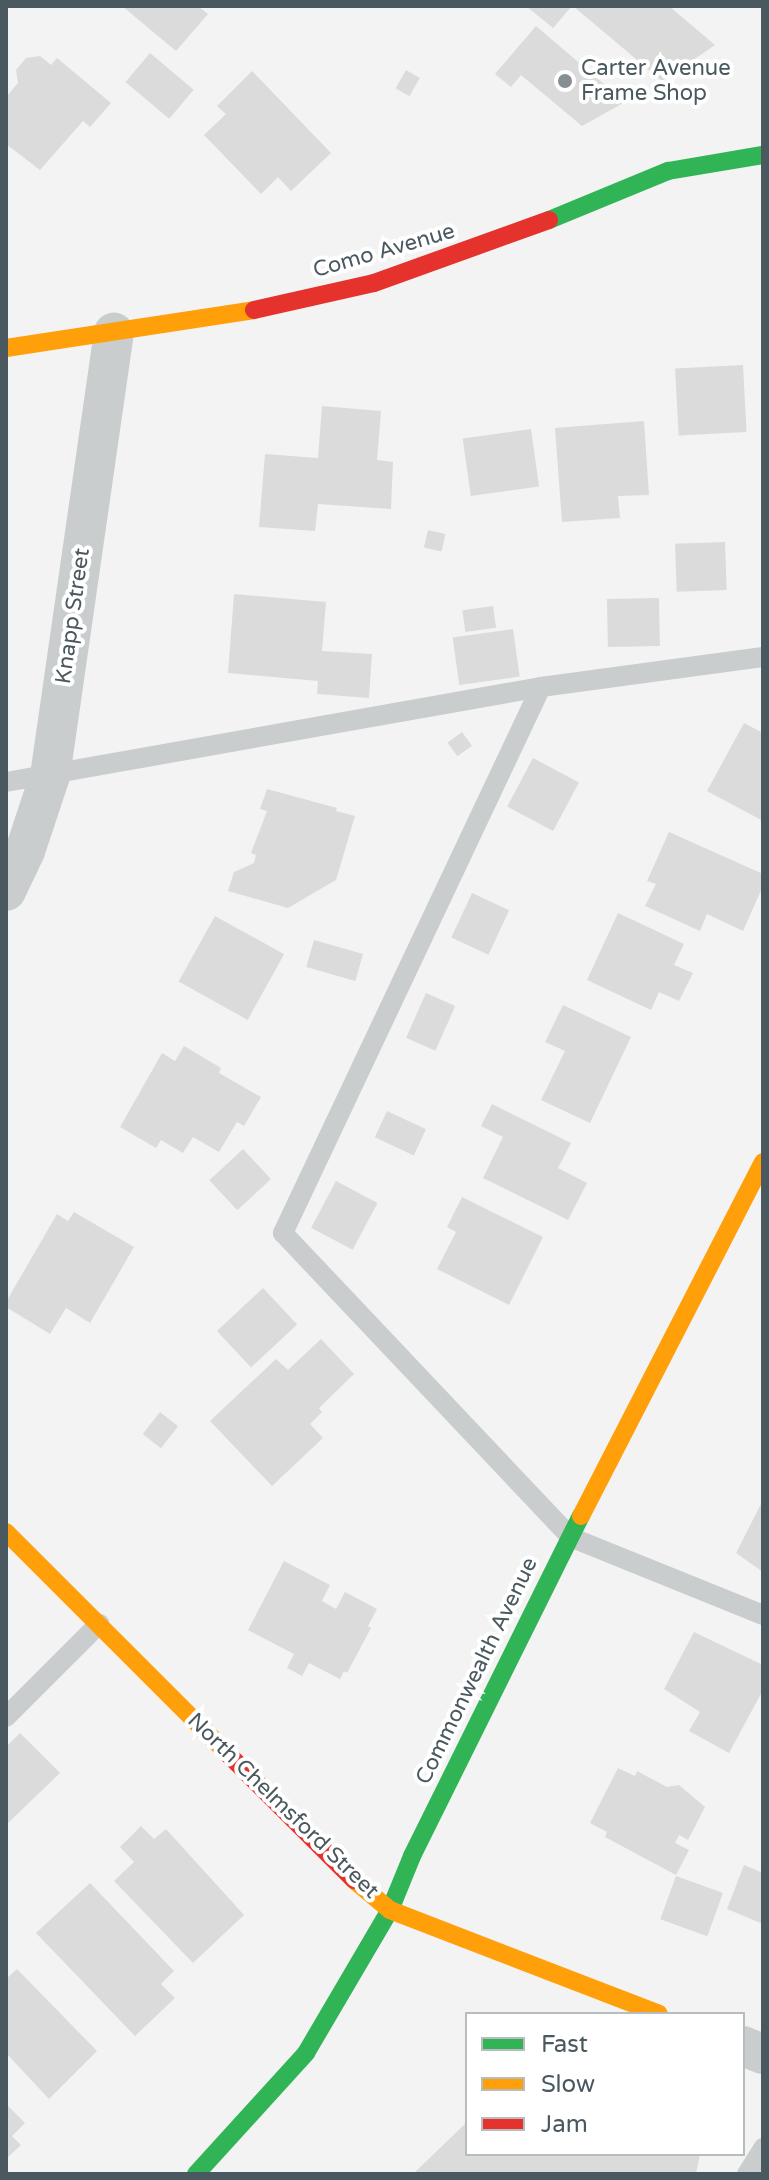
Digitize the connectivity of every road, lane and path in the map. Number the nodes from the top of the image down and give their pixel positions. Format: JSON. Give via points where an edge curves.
{"nodes":[{"id":1,"x":763,"y":155,"type":"edge"},
{"id":2,"x":114,"y":333,"type":"junction"},
{"id":3,"x":6,"y":348,"type":"edge"},
{"id":4,"x":763,"y":657,"type":"edge"},
{"id":5,"x":541,"y":687,"type":"junction"},
{"id":6,"x":50,"y":776,"type":"junction"},
{"id":7,"x":6,"y":782,"type":"edge"},
{"id":8,"x":6,"y":891,"type":"edge"},
{"id":9,"x":763,"y":1162,"type":"edge"},
{"id":10,"x":6,"y":1532,"type":"edge"},
{"id":11,"x":570,"y":1537,"type":"junction"},
{"id":12,"x":763,"y":1615,"type":"edge"},
{"id":13,"x":99,"y":1624,"type":"junction"},
{"id":14,"x":6,"y":1717,"type":"edge"},
{"id":15,"x":390,"y":1910,"type":"junction"},
{"id":16,"x":654,"y":2012,"type":"edge"},
{"id":17,"x":763,"y":2148,"type":"edge"},
{"id":18,"x":196,"y":2174,"type":"edge"},
{"id":19,"x":747,"y":2174,"type":"edge"}],
"edges":[{"from":1,"to":2,"type":"street","name":"Como Avenue","via":[[668,171],[374,283],[228,316]]},
{"from":2,"to":3,"type":"street","name":"Como Avenue"},
{"from":2,"to":6,"type":"street","name":"Knapp Street"},
{"from":4,"to":5,"type":"lane"},
{"from":5,"to":6,"type":"lane"},
{"from":5,"to":11,"type":"lane","via":[[283,1233]]},
{"from":6,"to":7,"type":"lane"},
{"from":6,"to":8,"type":"street","name":"Knapp Street"},
{"from":9,"to":11,"type":"street","name":"Commonwealth Avenue"},
{"from":10,"to":13,"type":"street","name":"North Chelmsford Street"},
{"from":11,"to":12,"type":"lane"},
{"from":11,"to":15,"type":"street","name":"Commonwealth Avenue"},
{"from":13,"to":14,"type":"lane"},
{"from":13,"to":15,"type":"street","name":"North Chelmsford Street","via":[[351,1878]]},
{"from":15,"to":16,"type":"street","name":"North Chelmsford Street"},
{"from":15,"to":18,"type":"street","name":"Commonwealth Avenue","via":[[306,2053]]},
{"from":17,"to":19,"type":"lane"}]}
